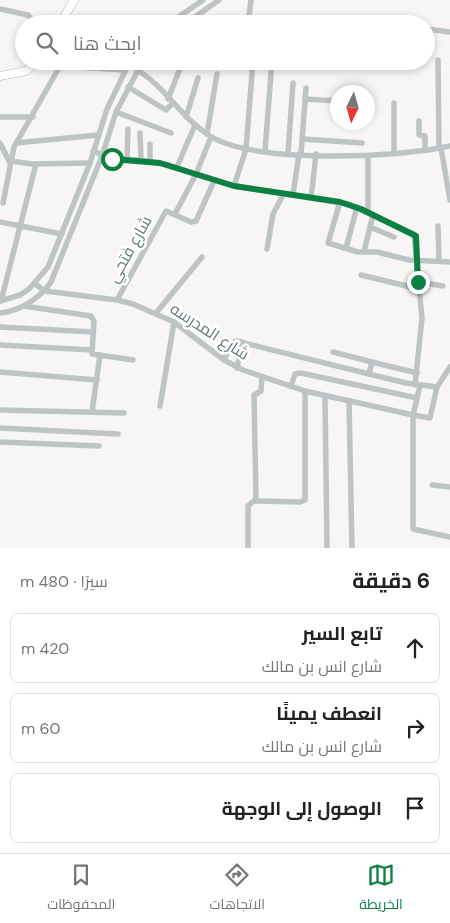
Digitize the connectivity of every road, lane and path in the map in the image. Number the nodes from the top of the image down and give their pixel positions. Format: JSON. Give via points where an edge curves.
{"nodes":[{"id":1,"x":203,"y":0,"type":"edge"},
{"id":2,"x":219,"y":0,"type":"edge"},
{"id":3,"x":251,"y":0,"type":"edge"},
{"id":4,"x":71,"y":1,"type":"edge"},
{"id":5,"x":0,"y":9,"type":"edge"},
{"id":6,"x":28,"y":15,"type":"edge"},
{"id":7,"x":64,"y":15,"type":"edge"},
{"id":8,"x":181,"y":15,"type":"edge"},
{"id":9,"x":198,"y":15,"type":"edge"},
{"id":10,"x":249,"y":15,"type":"edge"},
{"id":11,"x":435,"y":30,"type":"edge"},
{"id":12,"x":450,"y":32,"type":"edge"},
{"id":13,"x":438,"y":60,"type":"dead end"},
{"id":14,"x":27,"y":70,"type":"edge"},
{"id":15,"x":58,"y":70,"type":"edge"},
{"id":16,"x":125,"y":70,"type":"edge"},
{"id":17,"x":137,"y":70,"type":"joint"},
{"id":18,"x":180,"y":70,"type":"edge"},
{"id":19,"x":252,"y":70,"type":"edge"},
{"id":20,"x":271,"y":70,"type":"edge"},
{"id":21,"x":218,"y":74,"type":"dead end"},
{"id":22,"x":0,"y":76,"type":"edge"},
{"id":23,"x":198,"y":78,"type":"dead end"},
{"id":24,"x":293,"y":83,"type":"dead end"},
{"id":25,"x":128,"y":87,"type":"junction"},
{"id":26,"x":306,"y":88,"type":"dead end"},
{"id":27,"x":162,"y":90,"type":"junction"},
{"id":28,"x":305,"y":99,"type":"junction"},
{"id":29,"x":170,"y":101,"type":"junction"},
{"id":30,"x":330,"y":101,"type":"edge"},
{"id":31,"x":155,"y":102,"type":"junction"},
{"id":32,"x":394,"y":103,"type":"dead end"},
{"id":33,"x":116,"y":112,"type":"junction"},
{"id":34,"x":0,"y":117,"type":"edge"},
{"id":35,"x":33,"y":117,"type":"junction"},
{"id":36,"x":186,"y":117,"type":"junction"},
{"id":37,"x":419,"y":121,"type":"dead end"},
{"id":38,"x":195,"y":125,"type":"junction"},
{"id":39,"x":128,"y":129,"type":"dead end"},
{"id":40,"x":140,"y":132,"type":"dead end"},
{"id":41,"x":171,"y":133,"type":"dead end"},
{"id":42,"x":98,"y":135,"type":"junction"},
{"id":43,"x":209,"y":136,"type":"junction"},
{"id":44,"x":302,"y":139,"type":"junction"},
{"id":45,"x":0,"y":143,"type":"edge"},
{"id":46,"x":16,"y":143,"type":"junction"},
{"id":47,"x":362,"y":143,"type":"dead end"},
{"id":48,"x":150,"y":144,"type":"dead end"},
{"id":49,"x":450,"y":146,"type":"edge"},
{"id":50,"x":440,"y":148,"type":"junction"},
{"id":51,"x":246,"y":149,"type":"junction"},
{"id":52,"x":425,"y":150,"type":"junction"},
{"id":53,"x":93,"y":151,"type":"junction"},
{"id":54,"x":265,"y":151,"type":"junction"},
{"id":55,"x":394,"y":152,"type":"junction"},
{"id":56,"x":288,"y":153,"type":"junction"},
{"id":57,"x":300,"y":154,"type":"junction"},
{"id":58,"x":316,"y":154,"type":"junction"},
{"id":59,"x":3,"y":156,"type":"edge"},
{"id":60,"x":102,"y":156,"type":"junction"},
{"id":61,"x":368,"y":156,"type":"junction"},
{"id":62,"x":127,"y":159,"type":"junction"},
{"id":63,"x":142,"y":160,"type":"junction"},
{"id":64,"x":150,"y":161,"type":"junction"},
{"id":65,"x":10,"y":162,"type":"junction"},
{"id":66,"x":90,"y":162,"type":"junction"},
{"id":67,"x":36,"y":164,"type":"junction"},
{"id":68,"x":177,"y":167,"type":"junction"},
{"id":69,"x":196,"y":174,"type":"junction"},
{"id":70,"x":214,"y":181,"type":"junction"},
{"id":71,"x":234,"y":186,"type":"junction"},
{"id":72,"x":284,"y":193,"type":"junction"},
{"id":73,"x":293,"y":195,"type":"junction"},
{"id":74,"x":311,"y":198,"type":"junction"},
{"id":75,"x":450,"y":200,"type":"edge"},
{"id":76,"x":340,"y":202,"type":"junction"},
{"id":77,"x":3,"y":203,"type":"dead end"},
{"id":78,"x":357,"y":207,"type":"junction"},
{"id":79,"x":175,"y":214,"type":"junction"},
{"id":80,"x":371,"y":214,"type":"junction"},
{"id":81,"x":0,"y":222,"type":"edge"},
{"id":82,"x":21,"y":225,"type":"junction"},
{"id":83,"x":438,"y":226,"type":"dead end"},
{"id":84,"x":370,"y":228,"type":"junction"},
{"id":85,"x":62,"y":234,"type":"junction"},
{"id":86,"x":394,"y":237,"type":"dead end"},
{"id":87,"x":346,"y":248,"type":"junction"},
{"id":88,"x":267,"y":249,"type":"dead end"},
{"id":89,"x":364,"y":252,"type":"junction"},
{"id":90,"x":202,"y":257,"type":"dead end"},
{"id":91,"x":417,"y":261,"type":"junction"},
{"id":92,"x":439,"y":261,"type":"junction"},
{"id":93,"x":450,"y":262,"type":"edge"},
{"id":94,"x":361,"y":275,"type":"dead end"},
{"id":95,"x":35,"y":284,"type":"junction"},
{"id":96,"x":418,"y":286,"type":"junction"},
{"id":97,"x":443,"y":286,"type":"dead end"},
{"id":98,"x":45,"y":291,"type":"junction"},
{"id":99,"x":117,"y":300,"type":"junction"},
{"id":100,"x":0,"y":301,"type":"edge"},
{"id":101,"x":24,"y":306,"type":"junction"},
{"id":102,"x":156,"y":313,"type":"junction"},
{"id":103,"x":0,"y":314,"type":"edge"},
{"id":104,"x":174,"y":322,"type":"junction"},
{"id":105,"x":0,"y":327,"type":"edge"},
{"id":106,"x":93,"y":332,"type":"junction"},
{"id":107,"x":242,"y":342,"type":"junction"},
{"id":108,"x":0,"y":345,"type":"edge"},
{"id":109,"x":92,"y":352,"type":"junction"},
{"id":110,"x":333,"y":352,"type":"dead end"},
{"id":111,"x":100,"y":355,"type":"junction"},
{"id":112,"x":132,"y":360,"type":"dead end"},
{"id":113,"x":224,"y":360,"type":"junction"},
{"id":114,"x":372,"y":362,"type":"junction"},
{"id":115,"x":450,"y":367,"type":"edge"},
{"id":116,"x":237,"y":368,"type":"junction"},
{"id":117,"x":0,"y":372,"type":"edge"},
{"id":118,"x":369,"y":374,"type":"junction"},
{"id":119,"x":417,"y":374,"type":"junction"},
{"id":120,"x":262,"y":378,"type":"junction"},
{"id":121,"x":96,"y":380,"type":"junction"},
{"id":122,"x":418,"y":385,"type":"junction"},
{"id":123,"x":291,"y":386,"type":"junction"},
{"id":124,"x":437,"y":387,"type":"junction"},
{"id":125,"x":305,"y":391,"type":"junction"},
{"id":126,"x":325,"y":396,"type":"junction"},
{"id":127,"x":418,"y":398,"type":"junction"},
{"id":128,"x":349,"y":401,"type":"junction"},
{"id":129,"x":160,"y":406,"type":"dead end"},
{"id":130,"x":0,"y":410,"type":"edge"},
{"id":131,"x":92,"y":412,"type":"junction"},
{"id":132,"x":124,"y":412,"type":"dead end"},
{"id":133,"x":413,"y":415,"type":"junction"},
{"id":134,"x":0,"y":428,"type":"edge"},
{"id":135,"x":118,"y":434,"type":"dead end"},
{"id":136,"x":0,"y":442,"type":"edge"},
{"id":137,"x":98,"y":446,"type":"dead end"},
{"id":138,"x":432,"y":485,"type":"dead end"},
{"id":139,"x":450,"y":487,"type":"edge"},
{"id":140,"x":256,"y":501,"type":"junction"},
{"id":141,"x":450,"y":537,"type":"edge"},
{"id":142,"x":248,"y":548,"type":"edge"},
{"id":143,"x":327,"y":548,"type":"edge"},
{"id":144,"x":352,"y":548,"type":"edge"}],
"edges":[{"from":1,"to":8,"type":"street"},
{"from":2,"to":9,"type":"street"},
{"from":3,"to":10,"type":"street"},
{"from":4,"to":7,"type":"street"},
{"from":5,"to":6,"type":"street"},
{"from":11,"to":12,"type":"street"},
{"from":13,"to":50,"type":"street"},
{"from":14,"to":22,"type":"street"},
{"from":15,"to":35,"type":"street"},
{"from":16,"to":42,"type":"street"},
{"from":17,"to":25,"type":"street"},
{"from":17,"to":27,"type":"street"},
{"from":18,"to":29,"type":"street"},
{"from":19,"to":51,"type":"street"},
{"from":20,"to":54,"type":"street"},
{"from":21,"to":43,"type":"street"},
{"from":23,"to":36,"type":"street"},
{"from":24,"to":56,"type":"street"},
{"from":25,"to":31,"type":"street"},
{"from":25,"to":33,"type":"street"},
{"from":26,"to":28,"type":"street"},
{"from":27,"to":29,"type":"street"},
{"from":27,"to":31,"type":"street"},
{"from":28,"to":30,"type":"street"},
{"from":28,"to":44,"type":"street"},
{"from":29,"to":31,"type":"street","via":[[167,110]]},
{"from":29,"to":36,"type":"street"},
{"from":32,"to":55,"type":"street"},
{"from":33,"to":41,"type":"street"},
{"from":33,"to":60,"type":"street"},
{"from":34,"to":35,"type":"street"},
{"from":35,"to":46,"type":"street"},
{"from":36,"to":38,"type":"street"},
{"from":37,"to":52,"type":"street","via":[[419,135],[425,135]]},
{"from":38,"to":43,"type":"street"},
{"from":38,"to":68,"type":"street"},
{"from":39,"to":62,"type":"street"},
{"from":40,"to":63,"type":"street"},
{"from":42,"to":46,"type":"street"},
{"from":42,"to":53,"type":"street"},
{"from":43,"to":51,"type":"street"},
{"from":43,"to":69,"type":"street"},
{"from":44,"to":47,"type":"street"},
{"from":44,"to":57,"type":"street"},
{"from":45,"to":59,"type":"street"},
{"from":46,"to":65,"type":"street"},
{"from":48,"to":64,"type":"street"},
{"from":49,"to":50,"type":"street"},
{"from":50,"to":52,"type":"street"},
{"from":50,"to":75,"type":"street"},
{"from":51,"to":54,"type":"street"},
{"from":51,"to":71,"type":"street"},
{"from":52,"to":55,"type":"street"},
{"from":53,"to":60,"type":"street"},
{"from":53,"to":66,"type":"street"},
{"from":54,"to":56,"type":"street"},
{"from":55,"to":61,"type":"street"},
{"from":56,"to":57,"type":"street"},
{"from":57,"to":58,"type":"street"},
{"from":57,"to":73,"type":"street"},
{"from":58,"to":61,"type":"street"},
{"from":58,"to":74,"type":"street"},
{"from":59,"to":65,"type":"street"},
{"from":60,"to":62,"type":"street"},
{"from":60,"to":98,"type":"street","via":[[60,262]]},
{"from":61,"to":80,"type":"street"},
{"from":62,"to":63,"type":"street"},
{"from":63,"to":64,"type":"street"},
{"from":64,"to":68,"type":"street"},
{"from":65,"to":67,"type":"street"},
{"from":65,"to":77,"type":"street"},
{"from":66,"to":67,"type":"street"},
{"from":66,"to":85,"type":"street"},
{"from":67,"to":82,"type":"street"},
{"from":68,"to":69,"type":"street"},
{"from":69,"to":70,"type":"street"},
{"from":69,"to":79,"type":"street"},
{"from":70,"to":71,"type":"street"},
{"from":70,"to":79,"type":"street","via":[[196,221],[191,222]]},
{"from":71,"to":72,"type":"street"},
{"from":72,"to":73,"type":"street"},
{"from":72,"to":88,"type":"street","via":[[273,214]]},
{"from":73,"to":74,"type":"street"},
{"from":74,"to":76,"type":"street"},
{"from":76,"to":78,"type":"street"},
{"from":76,"to":87,"type":"street","via":[[326,241]]},
{"from":78,"to":80,"type":"street"},
{"from":78,"to":87,"type":"street"},
{"from":79,"to":99,"type":"street","name":"شارع فتحي","via":[[166,211]]},
{"from":80,"to":84,"type":"street"},
{"from":80,"to":91,"type":"street","via":[[416,236]]},
{"from":81,"to":82,"type":"street"},
{"from":82,"to":85,"type":"street"},
{"from":82,"to":100,"type":"street"},
{"from":83,"to":92,"type":"street"},
{"from":84,"to":86,"type":"street"},
{"from":84,"to":89,"type":"street"},
{"from":85,"to":95,"type":"street","via":[[48,267]]},
{"from":87,"to":89,"type":"street"},
{"from":89,"to":91,"type":"street"},
{"from":90,"to":102,"type":"street"},
{"from":91,"to":92,"type":"street"},
{"from":91,"to":96,"type":"street"},
{"from":92,"to":93,"type":"street"},
{"from":94,"to":96,"type":"street"},
{"from":95,"to":98,"type":"street","name":"شارع المدرسه"},
{"from":95,"to":100,"type":"street","via":[[20,295]]},
{"from":96,"to":97,"type":"street"},
{"from":96,"to":119,"type":"street","via":[[422,318]]},
{"from":98,"to":99,"type":"street","name":"شارع المدرسه"},
{"from":98,"to":101,"type":"street"},
{"from":99,"to":102,"type":"street","name":"شارع المدرسه"},
{"from":101,"to":103,"type":"street"},
{"from":101,"to":106,"type":"street","via":[[91,316]]},
{"from":102,"to":104,"type":"street","name":"شارع المدرسه"},
{"from":104,"to":113,"type":"street","name":"شارع المدرسه"},
{"from":104,"to":129,"type":"street"},
{"from":105,"to":106,"type":"street"},
{"from":106,"to":109,"type":"street"},
{"from":107,"to":113,"type":"street","via":[[233,342]]},
{"from":107,"to":116,"type":"street"},
{"from":107,"to":118,"type":"street"},
{"from":108,"to":109,"type":"street"},
{"from":109,"to":111,"type":"street"},
{"from":110,"to":114,"type":"street"},
{"from":111,"to":112,"type":"street"},
{"from":111,"to":121,"type":"street"},
{"from":113,"to":116,"type":"street","name":"شارع المدرسه"},
{"from":114,"to":118,"type":"street"},
{"from":114,"to":119,"type":"street"},
{"from":115,"to":124,"type":"street"},
{"from":116,"to":120,"type":"street","name":"شارع المدرسه"},
{"from":117,"to":121,"type":"street"},
{"from":118,"to":122,"type":"street"},
{"from":119,"to":122,"type":"street"},
{"from":120,"to":123,"type":"street","name":"شارع المدرسه"},
{"from":120,"to":140,"type":"street","via":[[261,391],[254,395]]},
{"from":121,"to":131,"type":"street"},
{"from":122,"to":124,"type":"street"},
{"from":122,"to":127,"type":"street"},
{"from":123,"to":125,"type":"street","name":"شارع المدرسه"},
{"from":123,"to":127,"type":"street","via":[[295,374],[301,373]]},
{"from":124,"to":133,"type":"street","name":"شارع المدرسه","via":[[430,418]]},
{"from":125,"to":126,"type":"street","name":"شارع المدرسه"},
{"from":125,"to":140,"type":"street","via":[[305,500]]},
{"from":126,"to":128,"type":"street","name":"شارع المدرسه"},
{"from":126,"to":143,"type":"street"},
{"from":127,"to":133,"type":"street"},
{"from":128,"to":133,"type":"street","name":"شارع المدرسه"},
{"from":128,"to":144,"type":"street"},
{"from":130,"to":131,"type":"street"},
{"from":131,"to":132,"type":"street"},
{"from":133,"to":141,"type":"street","via":[[413,530]]},
{"from":134,"to":135,"type":"street"},
{"from":136,"to":137,"type":"street"},
{"from":138,"to":139,"type":"street"},
{"from":140,"to":142,"type":"street","via":[[248,506]]}]}
